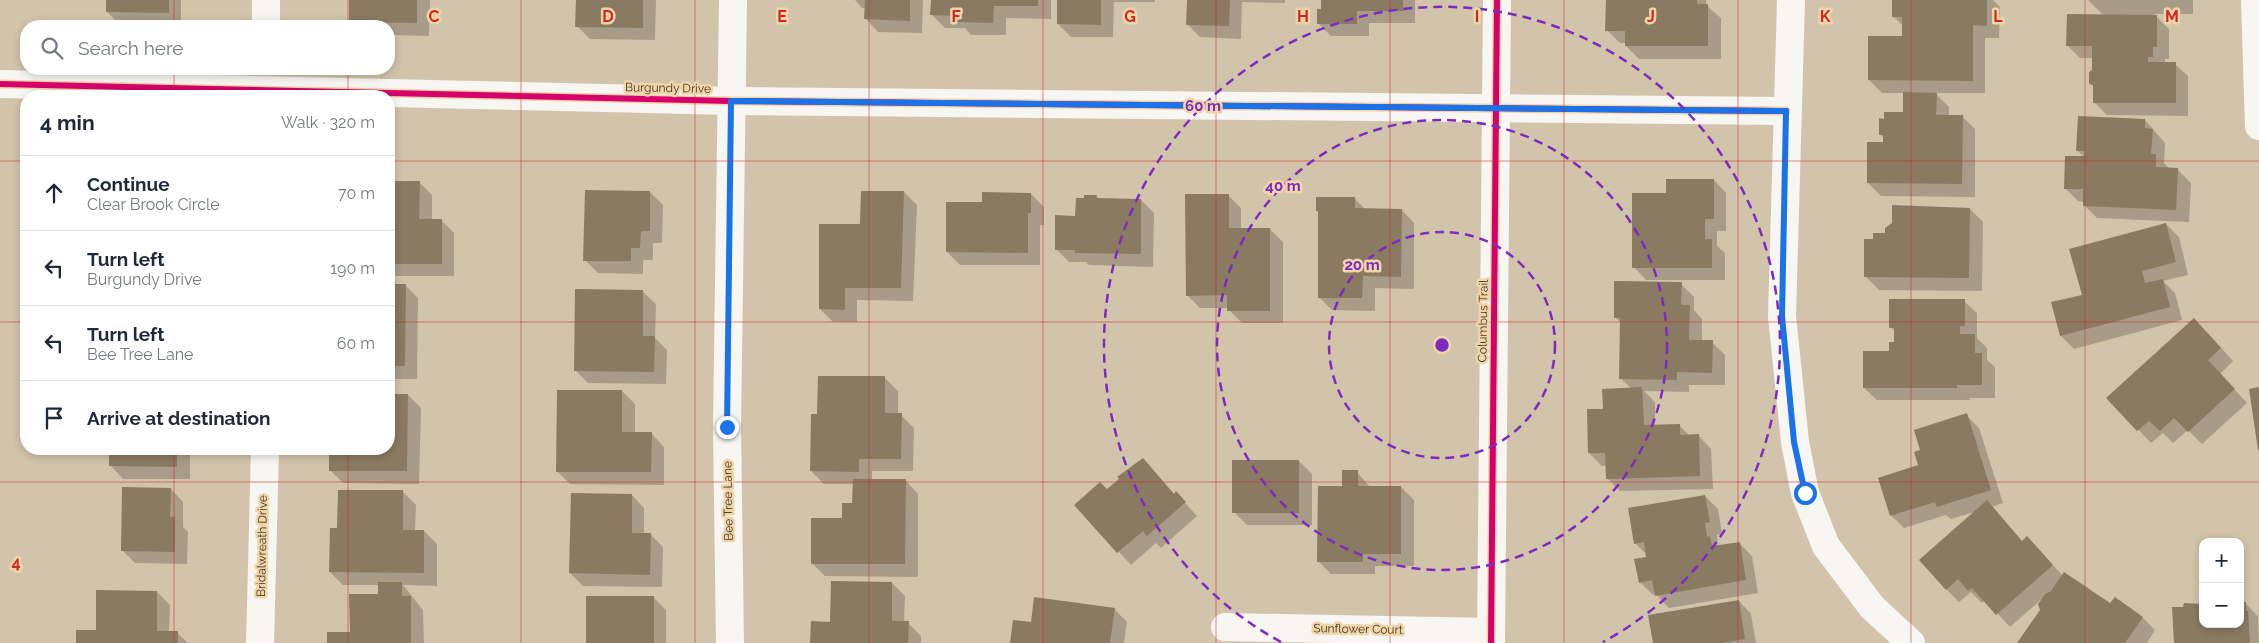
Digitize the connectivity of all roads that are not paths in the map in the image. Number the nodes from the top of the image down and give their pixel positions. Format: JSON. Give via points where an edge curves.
{"nodes":[{"id":1,"x":266,"y":0,"type":"edge"},
{"id":2,"x":733,"y":0,"type":"edge"},
{"id":3,"x":1497,"y":0,"type":"edge"},
{"id":4,"x":1791,"y":0,"type":"edge"},
{"id":5,"x":2255,"y":0,"type":"edge"},
{"id":6,"x":266,"y":20,"type":"edge"},
{"id":7,"x":0,"y":84,"type":"edge"},
{"id":8,"x":265,"y":85,"type":"edge"},
{"id":9,"x":731,"y":101,"type":"junction"},
{"id":10,"x":1496,"y":109,"type":"junction"},
{"id":11,"x":1786,"y":111,"type":"junction"},
{"id":12,"x":2259,"y":126,"type":"edge"},
{"id":13,"x":265,"y":455,"type":"edge"},
{"id":14,"x":1226,"y":627,"type":"dead end"},
{"id":15,"x":1491,"y":637,"type":"edge"},
{"id":16,"x":260,"y":643,"type":"edge"},
{"id":17,"x":730,"y":643,"type":"edge"},
{"id":18,"x":1911,"y":643,"type":"edge"}],
"edges":[{"from":1,"to":6,"type":"street"},
{"from":2,"to":9,"type":"street","name":"Bee Tree Lane"},
{"from":3,"to":10,"type":"street","name":"Columbus Trail"},
{"from":4,"to":11,"type":"street"},
{"from":5,"to":12,"type":"street"},
{"from":7,"to":8,"type":"street","name":"Burgundy Drive"},
{"from":8,"to":9,"type":"street","name":"Burgundy Drive"},
{"from":9,"to":10,"type":"street","name":"Burgundy Drive"},
{"from":9,"to":17,"type":"street","name":"Bee Tree Lane","via":[[727,427]]},
{"from":10,"to":11,"type":"street","name":"Burgundy Drive"},
{"from":10,"to":15,"type":"street","name":"Columbus Trail"},
{"from":11,"to":18,"type":"street","via":[[1782,316],[1794,442],[1805,493],[1826,546],[1872,607]]},
{"from":13,"to":16,"type":"street","name":"Bridalwreath Drive"},
{"from":14,"to":15,"type":"street","name":"Sunflower Court"}]}
